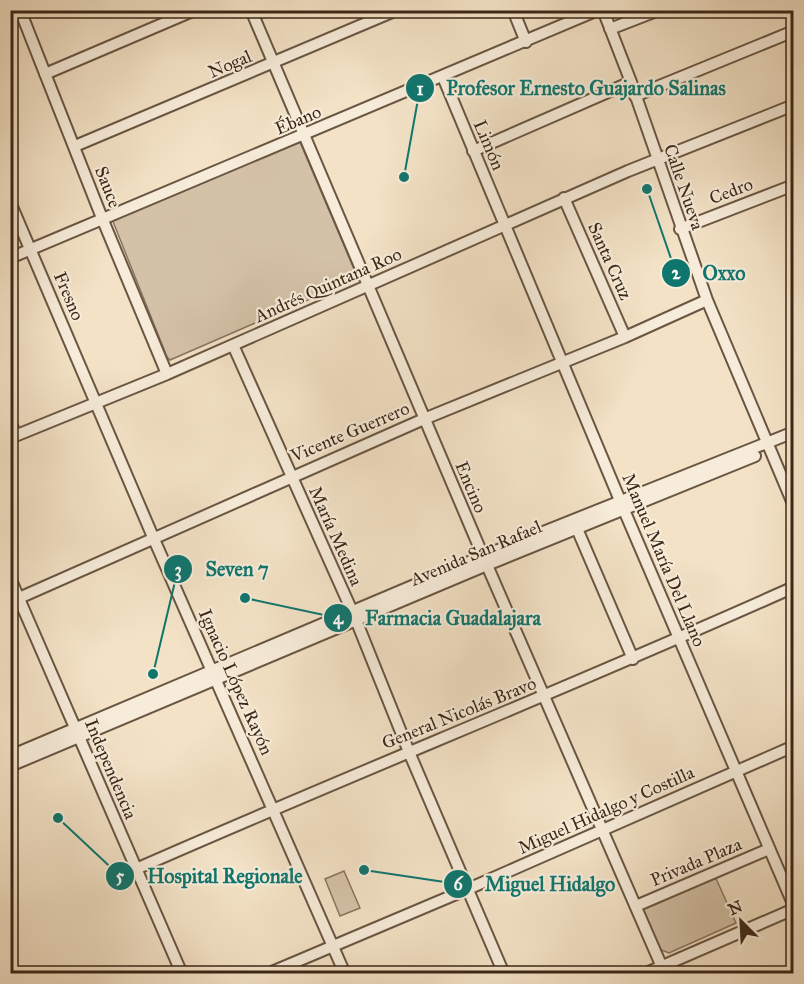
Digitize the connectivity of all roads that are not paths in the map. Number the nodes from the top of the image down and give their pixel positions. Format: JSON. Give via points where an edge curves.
{"nodes":[{"id":1,"x":20,"y":10,"type":"edge"},
{"id":2,"x":195,"y":10,"type":"edge"},
{"id":3,"x":251,"y":10,"type":"edge"},
{"id":4,"x":397,"y":10,"type":"edge"},
{"id":5,"x":513,"y":10,"type":"edge"},
{"id":6,"x":598,"y":10,"type":"edge"},
{"id":7,"x":603,"y":10,"type":"edge"},
{"id":8,"x":659,"y":10,"type":"edge"},
{"id":9,"x":610,"y":29,"type":"junction"},
{"id":10,"x":794,"y":31,"type":"edge"},
{"id":11,"x":526,"y":42,"type":"junction"},
{"id":12,"x":274,"y":63,"type":"junction"},
{"id":13,"x":45,"y":74,"type":"junction"},
{"id":14,"x":443,"y":77,"type":"junction"},
{"id":15,"x":631,"y":82,"type":"junction"},
{"id":16,"x":635,"y":96,"type":"junction"},
{"id":17,"x":794,"y":105,"type":"edge"},
{"id":18,"x":303,"y":135,"type":"junction"},
{"id":19,"x":75,"y":146,"type":"junction"},
{"id":20,"x":473,"y":151,"type":"junction"},
{"id":21,"x":657,"y":159,"type":"junction"},
{"id":22,"x":794,"y":185,"type":"edge"},
{"id":23,"x":564,"y":198,"type":"junction"},
{"id":24,"x":10,"y":202,"type":"edge"},
{"id":25,"x":102,"y":218,"type":"junction"},
{"id":26,"x":505,"y":225,"type":"junction"},
{"id":27,"x":680,"y":229,"type":"junction"},
{"id":28,"x":31,"y":250,"type":"junction"},
{"id":29,"x":10,"y":258,"type":"edge"},
{"id":30,"x":367,"y":287,"type":"junction"},
{"id":31,"x":706,"y":300,"type":"junction"},
{"id":32,"x":625,"y":337,"type":"junction"},
{"id":33,"x":233,"y":345,"type":"junction"},
{"id":34,"x":564,"y":362,"type":"junction"},
{"id":35,"x":167,"y":374,"type":"junction"},
{"id":36,"x":96,"y":404,"type":"junction"},
{"id":37,"x":424,"y":419,"type":"junction"},
{"id":38,"x":10,"y":422,"type":"edge"},
{"id":39,"x":789,"y":434,"type":"edge"},
{"id":40,"x":13,"y":437,"type":"edge"},
{"id":41,"x":769,"y":446,"type":"junction"},
{"id":42,"x":291,"y":476,"type":"junction"},
{"id":43,"x":622,"y":505,"type":"junction"},
{"id":44,"x":794,"y":506,"type":"edge"},
{"id":45,"x":575,"y":524,"type":"junction"},
{"id":46,"x":153,"y":537,"type":"junction"},
{"id":47,"x":485,"y":561,"type":"junction"},
{"id":48,"x":10,"y":578,"type":"edge"},
{"id":49,"x":794,"y":587,"type":"edge"},
{"id":50,"x":15,"y":600,"type":"edge"},
{"id":51,"x":355,"y":616,"type":"junction"},
{"id":52,"x":679,"y":638,"type":"junction"},
{"id":53,"x":633,"y":659,"type":"junction"},
{"id":54,"x":215,"y":675,"type":"junction"},
{"id":55,"x":544,"y":697,"type":"junction"},
{"id":56,"x":78,"y":733,"type":"junction"},
{"id":57,"x":794,"y":746,"type":"edge"},
{"id":58,"x":408,"y":752,"type":"junction"},
{"id":59,"x":10,"y":756,"type":"edge"},
{"id":60,"x":10,"y":766,"type":"edge"},
{"id":61,"x":735,"y":770,"type":"junction"},
{"id":62,"x":274,"y":808,"type":"junction"},
{"id":63,"x":602,"y":830,"type":"junction"},
{"id":64,"x":769,"y":849,"type":"junction"},
{"id":65,"x":135,"y":869,"type":"junction"},
{"id":66,"x":468,"y":889,"type":"junction"},
{"id":67,"x":636,"y":906,"type":"junction"},
{"id":68,"x":794,"y":908,"type":"edge"},
{"id":69,"x":332,"y":945,"type":"junction"},
{"id":70,"x":664,"y":970,"type":"edge"},
{"id":71,"x":182,"y":974,"type":"edge"},
{"id":72,"x":267,"y":974,"type":"edge"},
{"id":73,"x":345,"y":974,"type":"edge"},
{"id":74,"x":504,"y":974,"type":"edge"},
{"id":75,"x":644,"y":974,"type":"edge"}],
"edges":[{"from":1,"to":13,"type":"street","name":"Sauce"},
{"from":2,"to":13,"type":"street"},
{"from":3,"to":12,"type":"street","name":"Encino"},
{"from":4,"to":12,"type":"street","name":"Nogal"},
{"from":5,"to":11,"type":"street"},
{"from":6,"to":11,"type":"street","name":"Ébano"},
{"from":7,"to":9,"type":"street","name":"Calle Nueva"},
{"from":8,"to":9,"type":"street"},
{"from":9,"to":15,"type":"street","name":"Calle Nueva"},
{"from":10,"to":16,"type":"street"},
{"from":11,"to":14,"type":"street","name":"Ébano"},
{"from":12,"to":18,"type":"street","name":"Encino"},
{"from":12,"to":19,"type":"street","name":"Nogal"},
{"from":13,"to":19,"type":"street","name":"Sauce"},
{"from":14,"to":18,"type":"street","name":"Ébano"},
{"from":14,"to":20,"type":"street","name":"Limón"},
{"from":15,"to":16,"type":"street","name":"Calle Nueva"},
{"from":15,"to":20,"type":"street"},
{"from":16,"to":21,"type":"street","name":"Calle Nueva"},
{"from":17,"to":21,"type":"street","name":"Andrés Quintana Roo"},
{"from":18,"to":25,"type":"street","name":"Ébano"},
{"from":18,"to":30,"type":"street","name":"Encino"},
{"from":19,"to":25,"type":"street","name":"Sauce"},
{"from":20,"to":26,"type":"street","name":"Limón"},
{"from":21,"to":23,"type":"street","name":"Andrés Quintana Roo"},
{"from":21,"to":27,"type":"street","name":"Calle Nueva"},
{"from":22,"to":27,"type":"street","name":"Cedro"},
{"from":23,"to":26,"type":"street","name":"Andrés Quintana Roo"},
{"from":23,"to":32,"type":"street","name":"Santa Cruz"},
{"from":24,"to":28,"type":"street","name":"Fresno"},
{"from":25,"to":28,"type":"street","name":"Ébano"},
{"from":25,"to":35,"type":"street","name":"Sauce"},
{"from":26,"to":30,"type":"street","name":"Andrés Quintana Roo"},
{"from":26,"to":34,"type":"street","name":"Manuel María Del Llano"},
{"from":27,"to":31,"type":"street","name":"Calle Nueva"},
{"from":28,"to":29,"type":"street","name":"Ébano"},
{"from":28,"to":36,"type":"street","name":"Fresno"},
{"from":30,"to":33,"type":"street","name":"Andrés Quintana Roo"},
{"from":30,"to":37,"type":"street","name":"Encino"},
{"from":31,"to":32,"type":"street","name":"Vicente Guerrero"},
{"from":31,"to":41,"type":"street","name":"Calle Nueva"},
{"from":32,"to":34,"type":"street","name":"Vicente Guerrero"},
{"from":33,"to":35,"type":"street","name":"Andrés Quintana Roo"},
{"from":33,"to":42,"type":"street","name":"María Medina"},
{"from":34,"to":37,"type":"street","name":"Vicente Guerrero"},
{"from":34,"to":43,"type":"street","name":"Manuel María Del Llano"},
{"from":35,"to":36,"type":"street","name":"Andrés Quintana Roo"},
{"from":36,"to":40,"type":"street","name":"Andrés Quintana Roo"},
{"from":36,"to":46,"type":"street","name":"Ignacio López Rayón"},
{"from":37,"to":42,"type":"street","name":"Vicente Guerrero"},
{"from":37,"to":47,"type":"street","name":"Encino"},
{"from":38,"to":40,"type":"street"},
{"from":39,"to":41,"type":"street","name":"Avenida San Rafael"},
{"from":41,"to":43,"type":"street","name":"Avenida San Rafael"},
{"from":41,"to":44,"type":"street","name":"Calle Nueva"},
{"from":42,"to":46,"type":"street","name":"Vicente Guerrero"},
{"from":42,"to":51,"type":"street","name":"María Medina"},
{"from":43,"to":45,"type":"street","name":"Avenida San Rafael"},
{"from":43,"to":52,"type":"street","name":"Manuel María Del Llano"},
{"from":45,"to":47,"type":"street","name":"Avenida San Rafael"},
{"from":45,"to":53,"type":"street"},
{"from":46,"to":50,"type":"street","name":"Vicente Guerrero"},
{"from":46,"to":54,"type":"street","name":"Ignacio López Rayón"},
{"from":47,"to":51,"type":"street","name":"Avenida San Rafael"},
{"from":47,"to":55,"type":"street","name":"Encino"},
{"from":48,"to":50,"type":"street","name":"Independencia"},
{"from":49,"to":52,"type":"street","name":"General Nicolás Bravo"},
{"from":50,"to":56,"type":"street","name":"Independencia"},
{"from":51,"to":54,"type":"street","name":"Avenida San Rafael"},
{"from":51,"to":58,"type":"street","name":"María Medina"},
{"from":52,"to":53,"type":"street","name":"General Nicolás Bravo"},
{"from":52,"to":61,"type":"street","name":"Manuel María Del Llano"},
{"from":53,"to":55,"type":"street","name":"General Nicolás Bravo"},
{"from":54,"to":56,"type":"street","name":"Avenida San Rafael"},
{"from":54,"to":62,"type":"street","name":"Ignacio López Rayón"},
{"from":55,"to":58,"type":"street","name":"General Nicolás Bravo"},
{"from":55,"to":63,"type":"street","name":"Encino"},
{"from":56,"to":59,"type":"street","name":"Avenida San Rafael"},
{"from":56,"to":60,"type":"street","name":"Avenida San Rafael"},
{"from":56,"to":65,"type":"street","name":"Independencia"},
{"from":57,"to":61,"type":"street","name":"Miguel Hidalgo y Costilla"},
{"from":58,"to":62,"type":"street","name":"General Nicolás Bravo"},
{"from":58,"to":66,"type":"street","name":"María Medina"},
{"from":61,"to":63,"type":"street","name":"Miguel Hidalgo y Costilla"},
{"from":61,"to":64,"type":"street","name":"Manuel María Del Llano"},
{"from":62,"to":65,"type":"street","name":"General Nicolás Bravo"},
{"from":62,"to":69,"type":"street","name":"Ignacio López Rayón"},
{"from":63,"to":66,"type":"street","name":"Miguel Hidalgo y Costilla"},
{"from":63,"to":67,"type":"street","name":"Encino"},
{"from":64,"to":67,"type":"street","name":"Privada Plaza"},
{"from":64,"to":68,"type":"street","name":"Manuel María Del Llano"},
{"from":65,"to":71,"type":"street","name":"Independencia"},
{"from":66,"to":69,"type":"street","name":"Miguel Hidalgo y Costilla"},
{"from":66,"to":74,"type":"street","name":"María Medina"},
{"from":67,"to":70,"type":"street","name":"Encino"},
{"from":68,"to":70,"type":"street"},
{"from":69,"to":72,"type":"street","name":"Miguel Hidalgo y Costilla"},
{"from":69,"to":73,"type":"street","name":"Ignacio López Rayón"},
{"from":70,"to":75,"type":"street"}]}
